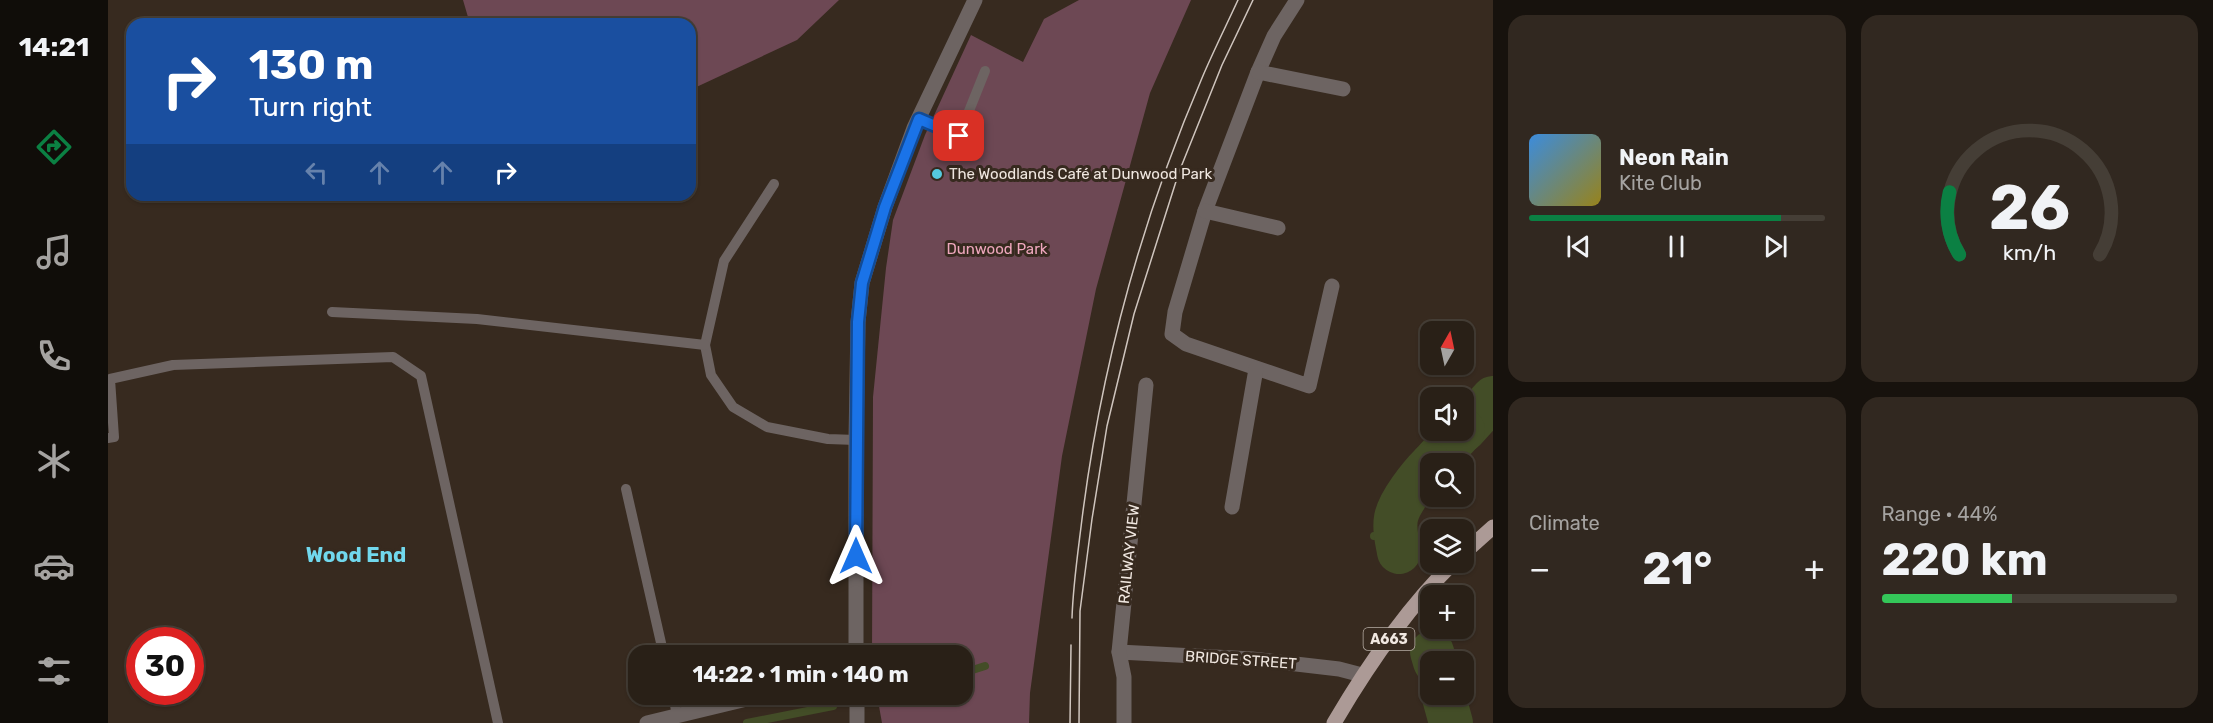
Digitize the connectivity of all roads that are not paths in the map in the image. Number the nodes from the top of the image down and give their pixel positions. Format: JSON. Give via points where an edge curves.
{"nodes":[{"id":1,"x":975,"y":0,"type":"edge"},
{"id":2,"x":1297,"y":0,"type":"edge"},
{"id":3,"x":985,"y":71,"type":"dead end"},
{"id":4,"x":1258,"y":72,"type":"junction"},
{"id":5,"x":1343,"y":89,"type":"dead end"},
{"id":6,"x":919,"y":119,"type":"junction"},
{"id":7,"x":774,"y":184,"type":"dead end"},
{"id":8,"x":1205,"y":211,"type":"junction"},
{"id":9,"x":1278,"y":228,"type":"dead end"},
{"id":10,"x":1332,"y":286,"type":"dead end"},
{"id":11,"x":332,"y":312,"type":"dead end"},
{"id":12,"x":705,"y":345,"type":"junction"},
{"id":13,"x":1256,"y":369,"type":"junction"},
{"id":14,"x":1146,"y":385,"type":"dead end"},
{"id":15,"x":108,"y":438,"type":"edge"},
{"id":16,"x":856,"y":440,"type":"junction"},
{"id":17,"x":626,"y":489,"type":"dead end"},
{"id":18,"x":1232,"y":507,"type":"dead end"},
{"id":19,"x":1493,"y":527,"type":"edge"},
{"id":20,"x":1474,"y":545,"type":"edge"},
{"id":21,"x":1444,"y":573,"type":"edge"},
{"id":22,"x":661,"y":645,"type":"edge"},
{"id":23,"x":856,"y":645,"type":"edge"},
{"id":24,"x":1119,"y":652,"type":"junction"},
{"id":25,"x":1362,"y":675,"type":"junction"},
{"id":26,"x":675,"y":705,"type":"edge"},
{"id":27,"x":722,"y":705,"type":"edge"},
{"id":28,"x":856,"y":705,"type":"edge"},
{"id":29,"x":677,"y":716,"type":"junction"},
{"id":30,"x":498,"y":723,"type":"edge"},
{"id":31,"x":647,"y":723,"type":"edge"},
{"id":32,"x":857,"y":723,"type":"edge"},
{"id":33,"x":1124,"y":723,"type":"edge"},
{"id":34,"x":1334,"y":723,"type":"edge"}],
"edges":[{"from":1,"to":6,"type":"street"},
{"from":2,"to":4,"type":"street","via":[[1274,36]]},
{"from":3,"to":6,"type":"lane","via":[[959,136]]},
{"from":4,"to":5,"type":"street"},
{"from":4,"to":8,"type":"street"},
{"from":6,"to":16,"type":"street","via":[[885,207],[862,283]]},
{"from":7,"to":12,"type":"lane","via":[[724,261]]},
{"from":8,"to":9,"type":"street"},
{"from":8,"to":13,"type":"street","via":[[1172,334],[1186,345]]},
{"from":10,"to":13,"type":"street","via":[[1309,386]]},
{"from":11,"to":12,"type":"lane","via":[[477,319]]},
{"from":12,"to":16,"type":"lane","via":[[711,375],[734,407],[767,427],[828,439]]},
{"from":13,"to":18,"type":"street"},
{"from":14,"to":24,"type":"street","name":"RAILWAY VIEW"},
{"from":15,"to":30,"type":"lane","via":[[114,437],[110,379],[173,365],[393,357],[421,376]]},
{"from":16,"to":23,"type":"street"},
{"from":17,"to":22,"type":"lane"},
{"from":19,"to":20,"type":"main road"},
{"from":21,"to":25,"type":"main road","number":"A663","via":[[1404,618]]},
{"from":24,"to":25,"type":"street","name":"BRIDGE STREET","via":[[1252,659]]},
{"from":24,"to":33,"type":"street","name":"RAILWAY VIEW","via":[[1124,677]]},
{"from":25,"to":34,"type":"main road","number":"A663"},
{"from":26,"to":29,"type":"lane"},
{"from":27,"to":29,"type":"street"},
{"from":28,"to":32,"type":"street"},
{"from":29,"to":31,"type":"street"}]}
